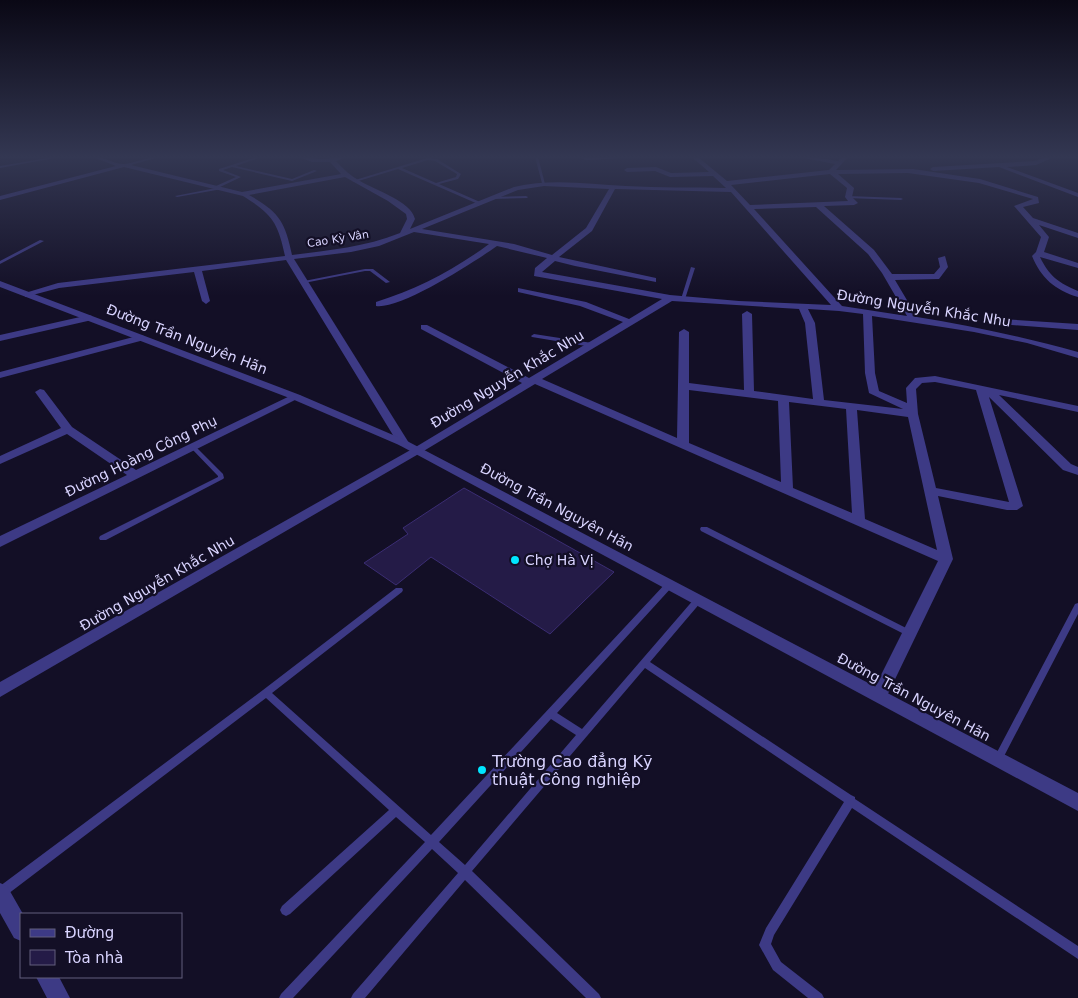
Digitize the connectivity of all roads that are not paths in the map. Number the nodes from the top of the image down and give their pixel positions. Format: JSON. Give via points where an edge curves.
{"nodes":[{"id":1,"x":259,"y":204,"type":"edge"},
{"id":2,"x":398,"y":204,"type":"edge"},
{"id":3,"x":478,"y":204,"type":"edge"},
{"id":4,"x":604,"y":204,"type":"edge"},
{"id":5,"x":745,"y":204,"type":"edge"},
{"id":6,"x":844,"y":204,"type":"edge"},
{"id":7,"x":1030,"y":204,"type":"edge"},
{"id":8,"x":818,"y":205,"type":"junction"},
{"id":9,"x":748,"y":207,"type":"junction"},
{"id":10,"x":1028,"y":219,"type":"junction"},
{"id":11,"x":413,"y":230,"type":"junction"},
{"id":12,"x":404,"y":233,"type":"junction"},
{"id":13,"x":1078,"y":236,"type":"edge"},
{"id":14,"x":42,"y":241,"type":"dead end"},
{"id":15,"x":496,"y":243,"type":"junction"},
{"id":16,"x":1040,"y":253,"type":"junction"},
{"id":17,"x":289,"y":258,"type":"junction"},
{"id":18,"x":553,"y":258,"type":"junction"},
{"id":19,"x":942,"y":258,"type":"dead end"},
{"id":20,"x":0,"y":263,"type":"edge"},
{"id":21,"x":1078,"y":266,"type":"edge"},
{"id":22,"x":693,"y":268,"type":"dead end"},
{"id":23,"x":197,"y":269,"type":"junction"},
{"id":24,"x":888,"y":277,"type":"junction"},
{"id":25,"x":653,"y":280,"type":"dead end"},
{"id":26,"x":304,"y":282,"type":"junction"},
{"id":27,"x":388,"y":282,"type":"dead end"},
{"id":28,"x":0,"y":284,"type":"edge"},
{"id":29,"x":521,"y":290,"type":"dead end"},
{"id":30,"x":1078,"y":294,"type":"edge"},
{"id":31,"x":28,"y":295,"type":"junction"},
{"id":32,"x":670,"y":298,"type":"junction"},
{"id":33,"x":683,"y":299,"type":"junction"},
{"id":34,"x":206,"y":301,"type":"dead end"},
{"id":35,"x":378,"y":304,"type":"dead end"},
{"id":36,"x":802,"y":306,"type":"junction"},
{"id":37,"x":839,"y":308,"type":"junction"},
{"id":38,"x":867,"y":312,"type":"junction"},
{"id":39,"x":746,"y":314,"type":"dead end"},
{"id":40,"x":89,"y":318,"type":"junction"},
{"id":41,"x":913,"y":320,"type":"junction"},
{"id":42,"x":630,"y":322,"type":"junction"},
{"id":43,"x":1002,"y":322,"type":"dead end"},
{"id":44,"x":424,"y":327,"type":"dead end"},
{"id":45,"x":1078,"y":327,"type":"edge"},
{"id":46,"x":684,"y":332,"type":"dead end"},
{"id":47,"x":534,"y":336,"type":"dead end"},
{"id":48,"x":0,"y":338,"type":"edge"},
{"id":49,"x":141,"y":338,"type":"junction"},
{"id":50,"x":592,"y":345,"type":"junction"},
{"id":51,"x":1078,"y":354,"type":"edge"},
{"id":52,"x":0,"y":375,"type":"edge"},
{"id":53,"x":533,"y":381,"type":"junction"},
{"id":54,"x":684,"y":386,"type":"junction"},
{"id":55,"x":984,"y":389,"type":"junction"},
{"id":56,"x":40,"y":392,"type":"dead end"},
{"id":57,"x":749,"y":394,"type":"junction"},
{"id":58,"x":296,"y":397,"type":"junction"},
{"id":59,"x":784,"y":398,"type":"junction"},
{"id":60,"x":819,"y":403,"type":"junction"},
{"id":61,"x":850,"y":407,"type":"junction"},
{"id":62,"x":1078,"y":409,"type":"edge"},
{"id":63,"x":913,"y":412,"type":"junction"},
{"id":64,"x":68,"y":429,"type":"junction"},
{"id":65,"x":403,"y":443,"type":"junction"},
{"id":66,"x":683,"y":444,"type":"junction"},
{"id":67,"x":193,"y":447,"type":"junction"},
{"id":68,"x":418,"y":450,"type":"junction"},
{"id":69,"x":0,"y":460,"type":"edge"},
{"id":70,"x":1078,"y":471,"type":"edge"},
{"id":71,"x":135,"y":475,"type":"junction"},
{"id":72,"x":787,"y":489,"type":"junction"},
{"id":73,"x":931,"y":491,"type":"junction"},
{"id":74,"x":858,"y":520,"type":"junction"},
{"id":75,"x":704,"y":529,"type":"dead end"},
{"id":76,"x":103,"y":538,"type":"dead end"},
{"id":77,"x":0,"y":542,"type":"edge"},
{"id":78,"x":946,"y":559,"type":"junction"},
{"id":79,"x":669,"y":585,"type":"junction"},
{"id":80,"x":399,"y":590,"type":"dead end"},
{"id":81,"x":698,"y":600,"type":"junction"},
{"id":82,"x":1078,"y":606,"type":"edge"},
{"id":83,"x":909,"y":633,"type":"junction"},
{"id":84,"x":644,"y":663,"type":"junction"},
{"id":85,"x":0,"y":690,"type":"edge"},
{"id":86,"x":266,"y":693,"type":"junction"},
{"id":87,"x":878,"y":695,"type":"junction"},
{"id":88,"x":551,"y":714,"type":"junction"},
{"id":89,"x":582,"y":734,"type":"junction"},
{"id":90,"x":998,"y":759,"type":"junction"},
{"id":91,"x":851,"y":800,"type":"junction"},
{"id":92,"x":1078,"y":802,"type":"edge"},
{"id":93,"x":396,"y":810,"type":"junction"},
{"id":94,"x":432,"y":842,"type":"junction"},
{"id":95,"x":465,"y":872,"type":"junction"},
{"id":96,"x":0,"y":893,"type":"edge"},
{"id":97,"x":286,"y":910,"type":"dead end"},
{"id":98,"x":20,"y":929,"type":"edge"},
{"id":99,"x":1078,"y":953,"type":"edge"},
{"id":100,"x":48,"y":978,"type":"edge"},
{"id":101,"x":59,"y":998,"type":"edge"},
{"id":102,"x":286,"y":998,"type":"edge"},
{"id":103,"x":357,"y":998,"type":"edge"},
{"id":104,"x":595,"y":998,"type":"edge"},
{"id":105,"x":818,"y":998,"type":"edge"}],
"edges":[{"from":1,"to":17,"type":"street","via":[[276,217]]},
{"from":2,"to":12,"type":"street","via":[[410,213],[411,219]]},
{"from":3,"to":11,"type":"street","name":"Cao Kỳ Vân"},
{"from":4,"to":18,"type":"street","via":[[589,229]]},
{"from":5,"to":9,"type":"street"},
{"from":6,"to":8,"type":"street"},
{"from":7,"to":10,"type":"street","via":[[1018,206]]},
{"from":8,"to":9,"type":"street"},
{"from":8,"to":24,"type":"street","via":[[871,252]]},
{"from":9,"to":37,"type":"street"},
{"from":10,"to":13,"type":"street"},
{"from":10,"to":16,"type":"street","via":[[1045,237]]},
{"from":11,"to":12,"type":"street","name":"Cao Kỳ Vân"},
{"from":11,"to":15,"type":"street"},
{"from":12,"to":17,"type":"street","name":"Cao Kỳ Vân","via":[[378,244],[351,250]]},
{"from":14,"to":20,"type":"lane"},
{"from":15,"to":18,"type":"street"},
{"from":15,"to":35,"type":"street","via":[[424,288]]},
{"from":16,"to":21,"type":"street"},
{"from":16,"to":30,"type":"street","via":[[1036,256],[1044,276]]},
{"from":17,"to":23,"type":"street","name":"Cao Kỳ Vân"},
{"from":17,"to":26,"type":"street"},
{"from":18,"to":25,"type":"street"},
{"from":18,"to":32,"type":"street","via":[[537,274]]},
{"from":19,"to":24,"type":"street","via":[[944,267],[936,277]]},
{"from":22,"to":33,"type":"lane"},
{"from":23,"to":31,"type":"street","name":"Cao Kỳ Vân","via":[[58,286]]},
{"from":23,"to":34,"type":"street"},
{"from":24,"to":41,"type":"street"},
{"from":26,"to":27,"type":"lane","via":[[366,270]]},
{"from":26,"to":65,"type":"street"},
{"from":28,"to":31,"type":"street","name":"Đường Trần Nguyên Hãn"},
{"from":29,"to":42,"type":"street","via":[[583,304]]},
{"from":31,"to":40,"type":"street","name":"Đường Trần Nguyên Hãn"},
{"from":32,"to":33,"type":"street","name":"Đường Nguyễn Khắc Nhu"},
{"from":32,"to":42,"type":"street","name":"Đường Nguyễn Khắc Nhu"},
{"from":33,"to":36,"type":"street","name":"Đường Nguyễn Khắc Nhu"},
{"from":36,"to":37,"type":"street","name":"Đường Nguyễn Khắc Nhu"},
{"from":36,"to":60,"type":"street","via":[[810,323]]},
{"from":37,"to":38,"type":"street","name":"Đường Nguyễn Khắc Nhu"},
{"from":38,"to":41,"type":"street","name":"Đường Nguyễn Khắc Nhu"},
{"from":38,"to":63,"type":"street","via":[[874,393]]},
{"from":39,"to":57,"type":"street"},
{"from":40,"to":48,"type":"street"},
{"from":40,"to":49,"type":"street","name":"Đường Trần Nguyên Hãn"},
{"from":41,"to":51,"type":"street","name":"Đường Nguyễn Khắc Nhu","via":[[1020,339]]},
{"from":42,"to":50,"type":"street","name":"Đường Nguyễn Khắc Nhu"},
{"from":43,"to":45,"type":"street"},
{"from":44,"to":53,"type":"street"},
{"from":46,"to":54,"type":"street"},
{"from":47,"to":50,"type":"lane"},
{"from":49,"to":52,"type":"street"},
{"from":49,"to":58,"type":"street","name":"Đường Trần Nguyên Hãn"},
{"from":50,"to":53,"type":"street","name":"Đường Nguyễn Khắc Nhu"},
{"from":53,"to":66,"type":"street"},
{"from":53,"to":68,"type":"street","name":"Đường Nguyễn Khắc Nhu"},
{"from":54,"to":57,"type":"street"},
{"from":54,"to":66,"type":"street"},
{"from":55,"to":62,"type":"street"},
{"from":55,"to":63,"type":"street","via":[[919,380],[911,388]]},
{"from":55,"to":70,"type":"street","via":[[1067,467]]},
{"from":55,"to":73,"type":"street","via":[[1017,506]]},
{"from":56,"to":64,"type":"street"},
{"from":57,"to":59,"type":"street"},
{"from":58,"to":65,"type":"street","name":"Đường Trần Nguyên Hãn"},
{"from":58,"to":67,"type":"street","name":"Đường Hoàng Công Phụ"},
{"from":59,"to":60,"type":"street"},
{"from":59,"to":72,"type":"street"},
{"from":60,"to":61,"type":"street"},
{"from":61,"to":63,"type":"street"},
{"from":61,"to":74,"type":"street"},
{"from":63,"to":73,"type":"street"},
{"from":64,"to":69,"type":"street"},
{"from":64,"to":71,"type":"street"},
{"from":65,"to":68,"type":"street","name":"Đường Trần Nguyên Hãn"},
{"from":66,"to":72,"type":"street"},
{"from":67,"to":71,"type":"street","name":"Đường Hoàng Công Phụ"},
{"from":67,"to":76,"type":"lane","via":[[221,478]]},
{"from":68,"to":79,"type":"street","name":"Đường Trần Nguyên Hãn"},
{"from":68,"to":85,"type":"street","name":"Đường Nguyễn Khắc Nhu"},
{"from":71,"to":77,"type":"street","name":"Đường Hoàng Công Phụ"},
{"from":72,"to":74,"type":"street"},
{"from":73,"to":78,"type":"street"},
{"from":74,"to":78,"type":"street"},
{"from":75,"to":83,"type":"lane"},
{"from":78,"to":83,"type":"street"},
{"from":79,"to":81,"type":"street","name":"Đường Trần Nguyên Hãn"},
{"from":79,"to":88,"type":"lane"},
{"from":80,"to":86,"type":"lane"},
{"from":81,"to":84,"type":"lane"},
{"from":81,"to":87,"type":"street","name":"Đường Trần Nguyên Hãn"},
{"from":82,"to":90,"type":"lane"},
{"from":83,"to":87,"type":"street"},
{"from":84,"to":89,"type":"lane"},
{"from":84,"to":91,"type":"lane"},
{"from":86,"to":93,"type":"lane"},
{"from":86,"to":96,"type":"lane"},
{"from":87,"to":90,"type":"street","name":"Đường Trần Nguyên Hãn"},
{"from":88,"to":89,"type":"lane"},
{"from":88,"to":94,"type":"lane"},
{"from":89,"to":95,"type":"lane"},
{"from":90,"to":92,"type":"street","name":"Đường Trần Nguyên Hãn"},
{"from":91,"to":99,"type":"lane"},
{"from":91,"to":105,"type":"lane","via":[[765,945],[777,966]]},
{"from":93,"to":94,"type":"lane"},
{"from":93,"to":97,"type":"lane"},
{"from":94,"to":95,"type":"lane"},
{"from":94,"to":102,"type":"lane"},
{"from":95,"to":103,"type":"lane"},
{"from":95,"to":104,"type":"lane"},
{"from":96,"to":98,"type":"street"},
{"from":100,"to":101,"type":"street"}]}
